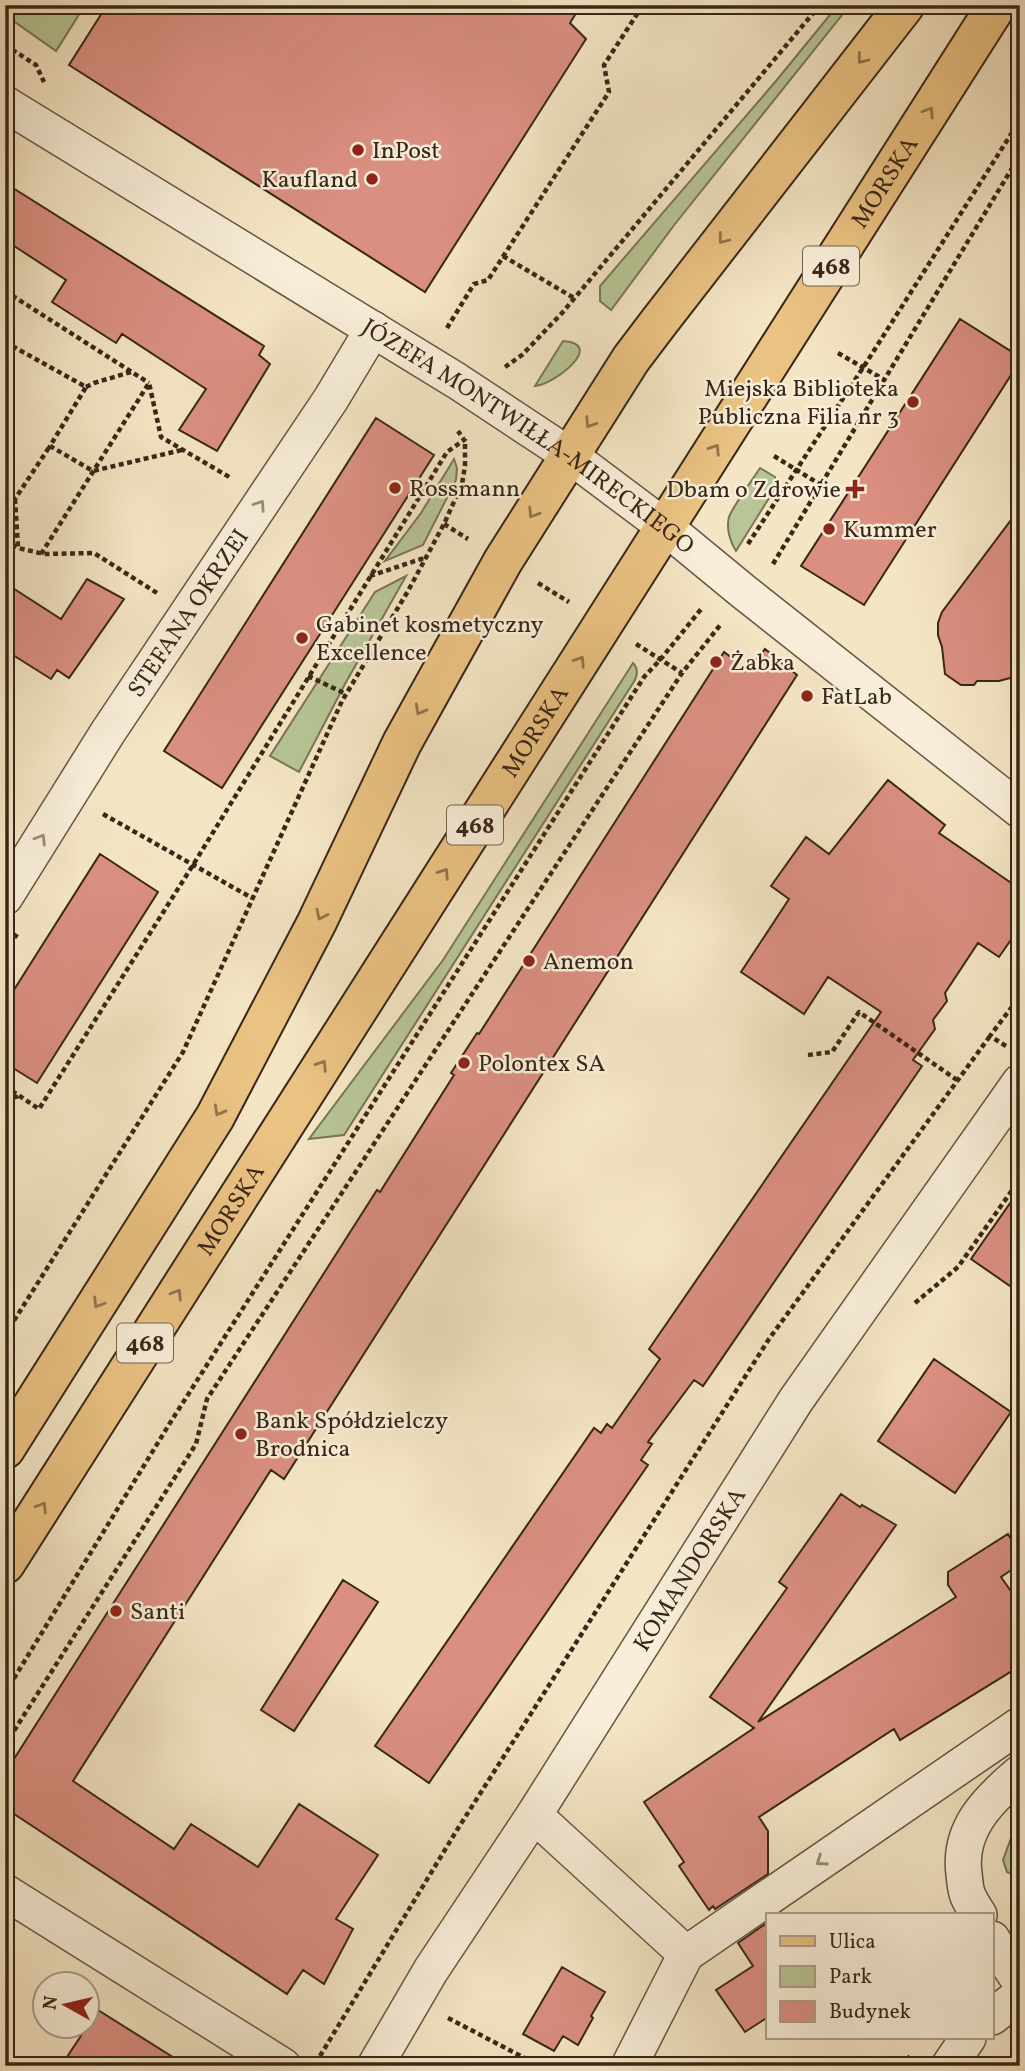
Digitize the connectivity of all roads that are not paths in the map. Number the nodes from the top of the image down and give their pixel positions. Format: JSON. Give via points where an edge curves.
{"nodes":[{"id":1,"x":905,"y":5,"type":"edge"},
{"id":2,"x":997,"y":5,"type":"edge"},
{"id":3,"x":5,"y":104,"type":"edge"},
{"id":4,"x":373,"y":329,"type":"junction"},
{"id":5,"x":569,"y":455,"type":"junction"},
{"id":6,"x":665,"y":527,"type":"junction"},
{"id":7,"x":1020,"y":810,"type":"edge"},
{"id":8,"x":5,"y":897,"type":"edge"},
{"id":9,"x":1020,"y":1082,"type":"edge"},
{"id":10,"x":5,"y":1449,"type":"edge"},
{"id":11,"x":5,"y":1564,"type":"edge"},
{"id":12,"x":1020,"y":1725,"type":"edge"},
{"id":13,"x":1020,"y":1773,"type":"edge"},
{"id":14,"x":534,"y":1815,"type":"junction"},
{"id":15,"x":5,"y":1892,"type":"edge"},
{"id":16,"x":978,"y":1913,"type":"edge"},
{"id":17,"x":993,"y":1940,"type":"edge"},
{"id":18,"x":686,"y":1954,"type":"junction"},
{"id":19,"x":1020,"y":1982,"type":"edge"},
{"id":20,"x":1020,"y":1995,"type":"edge"},
{"id":21,"x":993,"y":2016,"type":"edge"},
{"id":22,"x":967,"y":2039,"type":"edge"},
{"id":23,"x":283,"y":2066,"type":"edge"},
{"id":24,"x":375,"y":2066,"type":"edge"},
{"id":25,"x":629,"y":2066,"type":"edge"},
{"id":26,"x":949,"y":2066,"type":"edge"}],
"edges":[{"from":1,"to":5,"type":"main road","number":"468","one_way":true,"via":[[631,359]]},
{"from":6,"to":2,"type":"main road","name":"MORSKA","number":"468","one_way":true},
{"from":3,"to":4,"type":"street","name":"JÓZEFA MONTWIŁŁA-MIRECKIEGO"},
{"from":4,"to":5,"type":"street","name":"JÓZEFA MONTWIŁŁA-MIRECKIEGO"},
{"from":8,"to":4,"type":"street","name":"STEFANA OKRZEI","one_way":true},
{"from":5,"to":6,"type":"street","name":"JÓZEFA MONTWIŁŁA-MIRECKIEGO"},
{"from":5,"to":10,"type":"main road","number":"468","one_way":true,"via":[[503,561],[402,743],[317,922],[215,1117]]},
{"from":6,"to":7,"type":"street","name":"JÓZEFA MONTWIŁŁA-MIRECKIEGO"},
{"from":11,"to":6,"type":"main road","name":"MORSKA","number":"468","one_way":true},
{"from":9,"to":14,"type":"street","name":"KOMANDORSKA","via":[[796,1400]]},
{"from":12,"to":18,"type":"street","one_way":true},
{"from":13,"to":16,"type":"street","via":[[976,1817],[966,1841],[962,1865],[966,1893]]},
{"from":14,"to":18,"type":"street"},
{"from":14,"to":24,"type":"street","name":"KOMANDORSKA","via":[[431,1970]]},
{"from":15,"to":23,"type":"street"},
{"from":17,"to":19,"type":"street"},
{"from":18,"to":25,"type":"street"},
{"from":20,"to":21,"type":"street"},
{"from":22,"to":26,"type":"street"}]}
